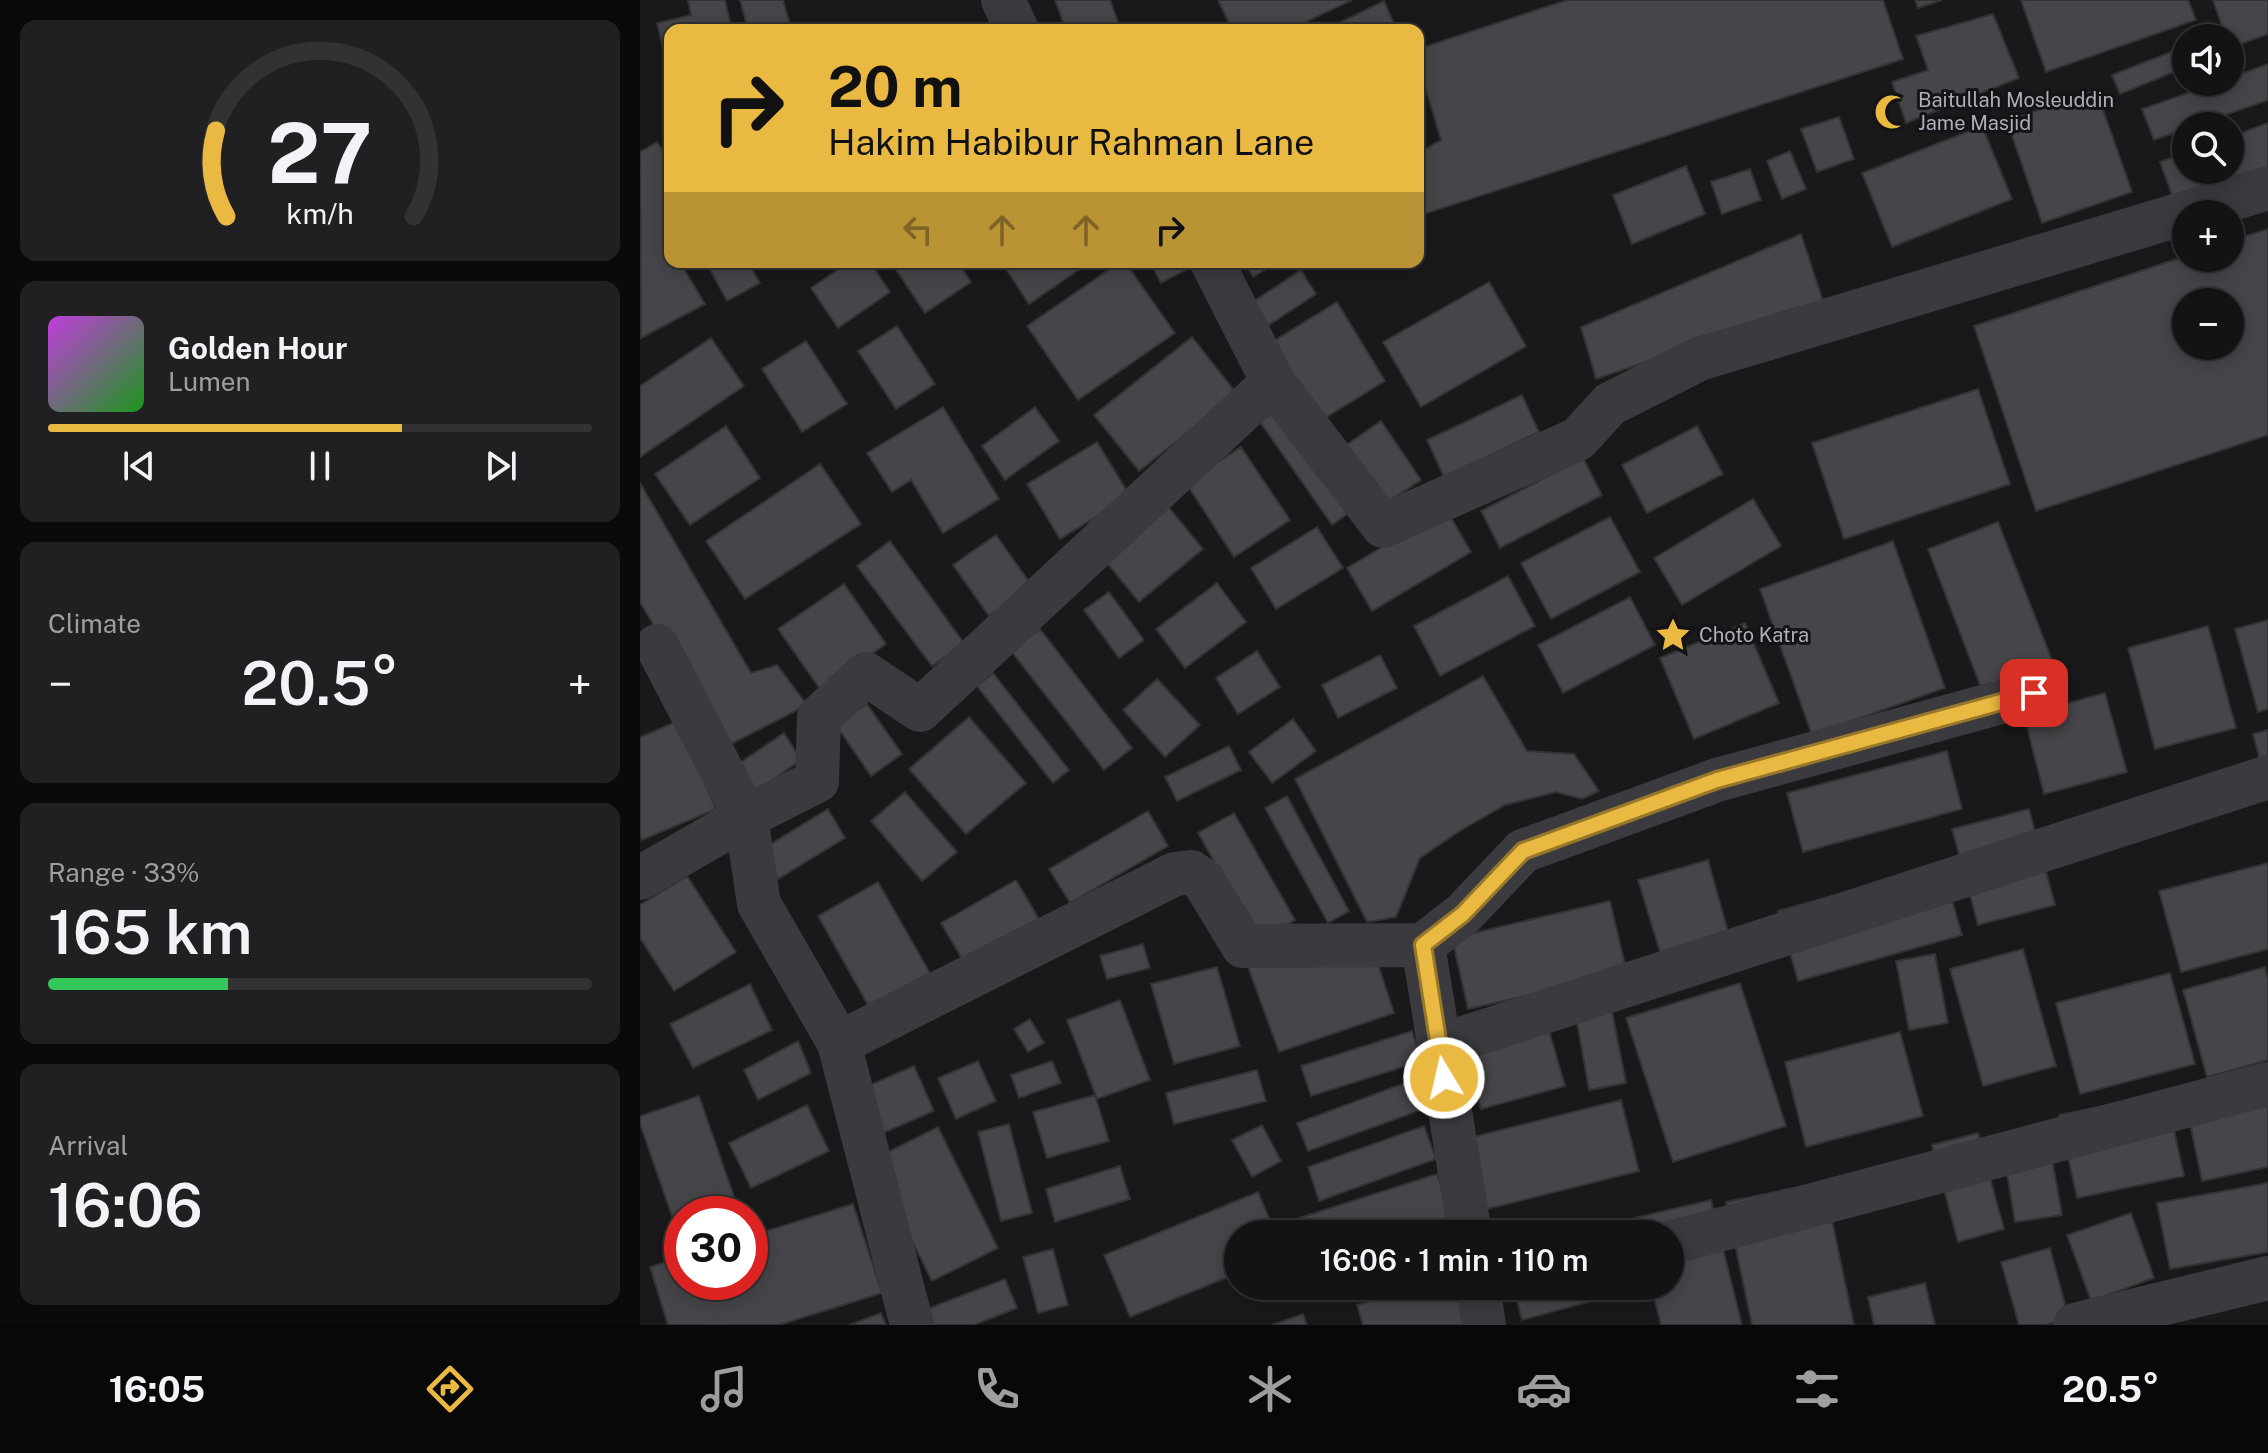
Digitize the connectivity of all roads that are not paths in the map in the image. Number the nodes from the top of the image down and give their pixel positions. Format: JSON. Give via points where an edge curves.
{"nodes":[{"id":1,"x":1003,"y":0,"type":"edge"},
{"id":2,"x":1014,"y":24,"type":"edge"},
{"id":3,"x":2268,"y":188,"type":"edge"},
{"id":4,"x":1215,"y":268,"type":"edge"},
{"id":5,"x":1273,"y":382,"type":"junction"},
{"id":6,"x":657,"y":646,"type":"dead end"},
{"id":7,"x":2034,"y":693,"type":"dead end"},
{"id":8,"x":2268,"y":777,"type":"edge"},
{"id":9,"x":746,"y":817,"type":"junction"},
{"id":10,"x":640,"y":878,"type":"edge"},
{"id":11,"x":1423,"y":945,"type":"junction"},
{"id":12,"x":839,"y":1043,"type":"junction"},
{"id":13,"x":1439,"y":1046,"type":"junction"},
{"id":14,"x":2268,"y":1084,"type":"edge"},
{"id":15,"x":1468,"y":1220,"type":"edge"},
{"id":16,"x":1684,"y":1239,"type":"edge"},
{"id":17,"x":2268,"y":1278,"type":"edge"},
{"id":18,"x":912,"y":1325,"type":"edge"},
{"id":19,"x":2075,"y":1325,"type":"edge"}],
"edges":[{"from":1,"to":2,"type":"street"},
{"from":3,"to":5,"type":"street","via":[[1699,359],[1610,404],[1578,439],[1383,526]]},
{"from":4,"to":5,"type":"street"},
{"from":5,"to":9,"type":"street","via":[[920,710],[866,674],[819,717],[817,781]]},
{"from":6,"to":9,"type":"street"},
{"from":7,"to":11,"type":"street","via":[[1717,780],[1523,851],[1463,914]]},
{"from":8,"to":13,"type":"street"},
{"from":9,"to":10,"type":"street"},
{"from":9,"to":12,"type":"street","via":[[759,904]]},
{"from":11,"to":12,"type":"street","via":[[1243,946],[1203,880],[1191,872],[1175,874]]},
{"from":11,"to":13,"type":"street"},
{"from":12,"to":18,"type":"street"},
{"from":13,"to":15,"type":"street"},
{"from":14,"to":16,"type":"street"},
{"from":17,"to":19,"type":"street"}]}
